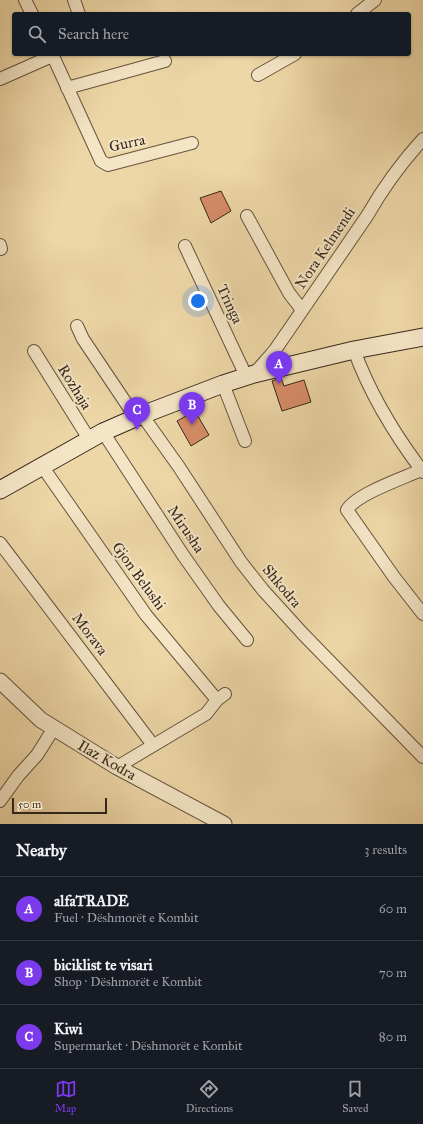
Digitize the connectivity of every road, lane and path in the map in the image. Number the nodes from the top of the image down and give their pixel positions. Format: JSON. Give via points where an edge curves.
{"nodes":[{"id":1,"x":25,"y":0,"type":"edge"},
{"id":2,"x":74,"y":0,"type":"edge"},
{"id":3,"x":375,"y":0,"type":"edge"},
{"id":4,"x":31,"y":12,"type":"edge"},
{"id":5,"x":79,"y":12,"type":"edge"},
{"id":6,"x":360,"y":12,"type":"edge"},
{"id":7,"x":50,"y":56,"type":"edge"},
{"id":8,"x":52,"y":56,"type":"edge"},
{"id":9,"x":292,"y":56,"type":"edge"},
{"id":10,"x":165,"y":61,"type":"dead end"},
{"id":11,"x":258,"y":76,"type":"dead end"},
{"id":12,"x":0,"y":79,"type":"edge"},
{"id":13,"x":67,"y":88,"type":"junction"},
{"id":14,"x":423,"y":139,"type":"edge"},
{"id":15,"x":192,"y":143,"type":"dead end"},
{"id":16,"x":246,"y":216,"type":"dead end"},
{"id":17,"x":185,"y":246,"type":"dead end"},
{"id":18,"x":302,"y":310,"type":"junction"},
{"id":19,"x":77,"y":326,"type":"dead end"},
{"id":20,"x":423,"y":338,"type":"edge"},
{"id":21,"x":354,"y":350,"type":"junction"},
{"id":22,"x":34,"y":351,"type":"dead end"},
{"id":23,"x":250,"y":375,"type":"junction"},
{"id":24,"x":223,"y":384,"type":"junction"},
{"id":25,"x":139,"y":416,"type":"junction"},
{"id":26,"x":96,"y":436,"type":"junction"},
{"id":27,"x":245,"y":441,"type":"dead end"},
{"id":28,"x":42,"y":466,"type":"junction"},
{"id":29,"x":422,"y":471,"type":"edge"},
{"id":30,"x":1,"y":486,"type":"edge"},
{"id":31,"x":0,"y":544,"type":"edge"},
{"id":32,"x":423,"y":614,"type":"edge"},
{"id":33,"x":247,"y":640,"type":"dead end"},
{"id":34,"x":0,"y":681,"type":"edge"},
{"id":35,"x":54,"y":728,"type":"junction"},
{"id":36,"x":423,"y":740,"type":"edge"},
{"id":37,"x":411,"y":744,"type":"junction"},
{"id":38,"x":153,"y":745,"type":"junction"},
{"id":39,"x":423,"y":757,"type":"edge"},
{"id":40,"x":117,"y":767,"type":"junction"},
{"id":41,"x":0,"y":801,"type":"edge"},
{"id":42,"x":224,"y":824,"type":"edge"}],
"edges":[{"from":1,"to":4,"type":"street"},
{"from":2,"to":5,"type":"street"},
{"from":3,"to":6,"type":"street"},
{"from":7,"to":12,"type":"street"},
{"from":8,"to":13,"type":"street","name":"Gurra"},
{"from":9,"to":11,"type":"street"},
{"from":10,"to":13,"type":"street"},
{"from":13,"to":15,"type":"street","name":"Gurra","via":[[101,161],[108,165]]},
{"from":14,"to":18,"type":"street","name":"Nora Kelmendi","via":[[379,194],[367,216]]},
{"from":16,"to":18,"type":"street"},
{"from":17,"to":23,"type":"street","name":"Tringa"},
{"from":18,"to":23,"type":"street","name":"Nora Kelmendi","via":[[275,350]]},
{"from":19,"to":25,"type":"street","name":"Shkodra","via":[[83,339]]},
{"from":20,"to":21,"type":"main road"},
{"from":21,"to":23,"type":"main road"},
{"from":21,"to":29,"type":"street","via":[[382,411]]},
{"from":22,"to":26,"type":"street","name":"Rozhaja"},
{"from":23,"to":24,"type":"main road"},
{"from":24,"to":25,"type":"main road"},
{"from":24,"to":27,"type":"street"},
{"from":25,"to":26,"type":"main road"},
{"from":25,"to":37,"type":"street","name":"Shkodra","via":[[179,466],[241,562],[263,590],[302,634]]},
{"from":26,"to":28,"type":"main road"},
{"from":26,"to":33,"type":"street","name":"Mirusha","via":[[219,606]]},
{"from":28,"to":30,"type":"main road"},
{"from":28,"to":38,"type":"street","name":"Gjon Belushi","via":[[146,615],[221,697],[206,714]]},
{"from":29,"to":32,"type":"street","via":[[373,491],[347,510]]},
{"from":31,"to":38,"type":"street","name":"Morava"},
{"from":34,"to":35,"type":"street","name":"Ilaz Kodra","via":[[41,720]]},
{"from":35,"to":40,"type":"street","name":"Ilaz Kodra"},
{"from":35,"to":41,"type":"street","via":[[38,755],[18,776]]},
{"from":36,"to":37,"type":"street"},
{"from":37,"to":39,"type":"street","name":"Shkodra"},
{"from":38,"to":40,"type":"street"},
{"from":40,"to":42,"type":"street","name":"Ilaz Kodra"}]}
